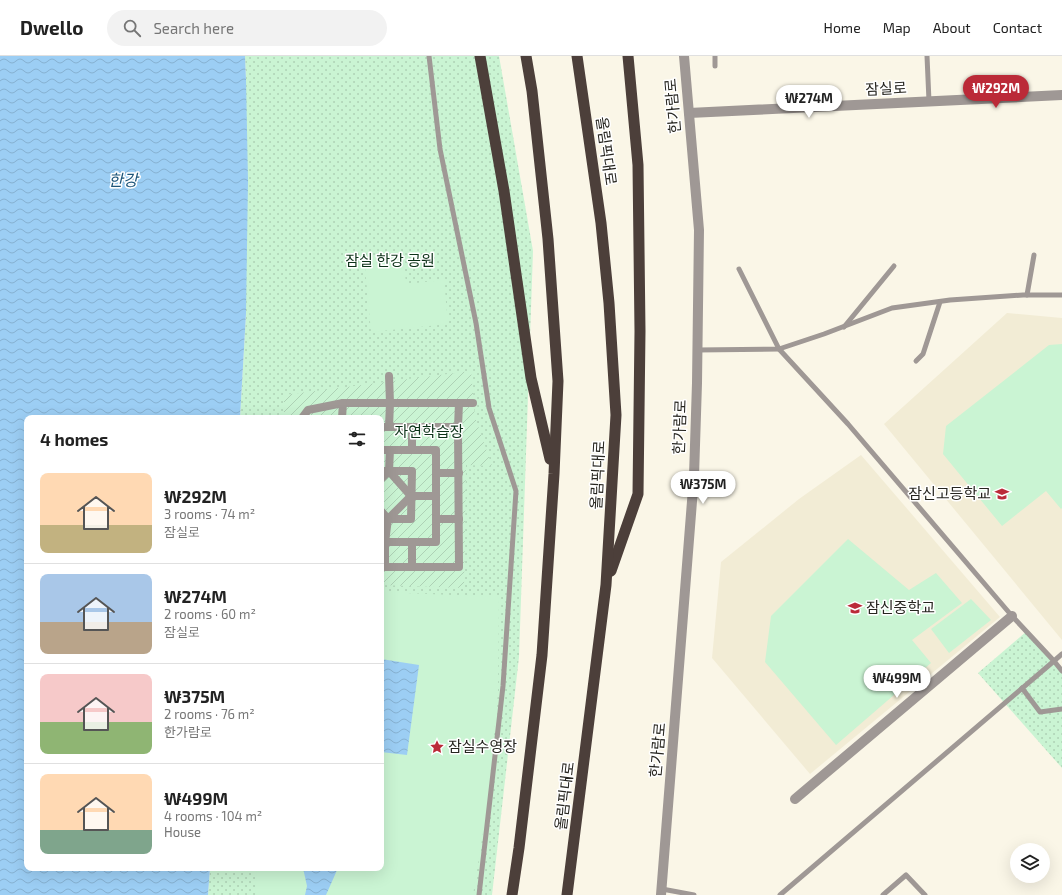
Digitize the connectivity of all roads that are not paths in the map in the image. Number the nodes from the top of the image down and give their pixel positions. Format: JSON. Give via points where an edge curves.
{"nodes":[{"id":1,"x":429,"y":56,"type":"edge"},
{"id":2,"x":480,"y":56,"type":"edge"},
{"id":3,"x":526,"y":56,"type":"edge"},
{"id":4,"x":577,"y":56,"type":"edge"},
{"id":5,"x":628,"y":56,"type":"edge"},
{"id":6,"x":684,"y":56,"type":"edge"},
{"id":7,"x":715,"y":56,"type":"edge"},
{"id":8,"x":927,"y":56,"type":"edge"},
{"id":9,"x":715,"y":66,"type":"dead end"},
{"id":10,"x":1062,"y":95,"type":"edge"},
{"id":11,"x":929,"y":101,"type":"junction"},
{"id":12,"x":688,"y":113,"type":"junction"},
{"id":13,"x":1034,"y":255,"type":"dead end"},
{"id":14,"x":894,"y":266,"type":"dead end"},
{"id":15,"x":739,"y":269,"type":"dead end"},
{"id":16,"x":1027,"y":295,"type":"junction"},
{"id":17,"x":1062,"y":295,"type":"edge"},
{"id":18,"x":940,"y":302,"type":"junction"},
{"id":19,"x":844,"y":327,"type":"junction"},
{"id":20,"x":779,"y":349,"type":"junction"},
{"id":21,"x":697,"y":350,"type":"junction"},
{"id":22,"x":916,"y":361,"type":"dead end"},
{"id":23,"x":389,"y":376,"type":"dead end"},
{"id":24,"x":343,"y":403,"type":"junction"},
{"id":25,"x":390,"y":403,"type":"junction"},
{"id":26,"x":459,"y":403,"type":"junction"},
{"id":27,"x":473,"y":403,"type":"dead end"},
{"id":28,"x":304,"y":415,"type":"edge"},
{"id":29,"x":342,"y":415,"type":"edge"},
{"id":30,"x":385,"y":427,"type":"edge"},
{"id":31,"x":412,"y":427,"type":"junction"},
{"id":32,"x":458,"y":427,"type":"junction"},
{"id":33,"x":384,"y":450,"type":"edge"},
{"id":34,"x":390,"y":450,"type":"junction"},
{"id":35,"x":412,"y":450,"type":"junction"},
{"id":36,"x":385,"y":471,"type":"edge"},
{"id":37,"x":436,"y":473,"type":"junction"},
{"id":38,"x":459,"y":473,"type":"junction"},
{"id":39,"x":554,"y":474,"type":"junction"},
{"id":40,"x":412,"y":496,"type":"junction"},
{"id":41,"x":436,"y":496,"type":"junction"},
{"id":42,"x":384,"y":519,"type":"edge"},
{"id":43,"x":436,"y":519,"type":"junction"},
{"id":44,"x":458,"y":519,"type":"junction"},
{"id":45,"x":384,"y":542,"type":"edge"},
{"id":46,"x":412,"y":542,"type":"junction"},
{"id":47,"x":384,"y":567,"type":"edge"},
{"id":48,"x":412,"y":567,"type":"junction"},
{"id":49,"x":606,"y":585,"type":"junction"},
{"id":50,"x":1012,"y":616,"type":"junction"},
{"id":51,"x":1062,"y":654,"type":"edge"},
{"id":52,"x":1054,"y":661,"type":"junction"},
{"id":53,"x":1062,"y":671,"type":"edge"},
{"id":54,"x":1022,"y":688,"type":"junction"},
{"id":55,"x":1062,"y":709,"type":"edge"},
{"id":56,"x":795,"y":799,"type":"dead end"},
{"id":57,"x":661,"y":892,"type":"edge"},
{"id":58,"x":480,"y":895,"type":"edge"},
{"id":59,"x":512,"y":895,"type":"edge"},
{"id":60,"x":567,"y":895,"type":"edge"},
{"id":61,"x":694,"y":895,"type":"edge"},
{"id":62,"x":780,"y":895,"type":"edge"},
{"id":63,"x":883,"y":895,"type":"edge"},
{"id":64,"x":925,"y":895,"type":"edge"}],
"edges":[{"from":1,"to":58,"type":"lane","via":[[440,149],[476,323],[489,408],[516,491],[503,686]]},
{"from":2,"to":39,"type":"highway","via":[[504,191],[532,378]]},
{"from":3,"to":39,"type":"highway","via":[[548,239],[558,380]]},
{"from":4,"to":49,"type":"highway","name":"올림픽대로","via":[[601,223],[616,415]]},
{"from":5,"to":49,"type":"highway","via":[[638,165],[638,494]]},
{"from":6,"to":12,"type":"street","name":"한가람로"},
{"from":7,"to":9,"type":"lane"},
{"from":8,"to":11,"type":"lane"},
{"from":10,"to":11,"type":"street","name":"잠실로"},
{"from":11,"to":12,"type":"street","name":"잠실로"},
{"from":12,"to":21,"type":"street","name":"한가람로","via":[[699,230]]},
{"from":13,"to":16,"type":"lane"},
{"from":14,"to":19,"type":"lane"},
{"from":15,"to":20,"type":"lane"},
{"from":16,"to":17,"type":"lane"},
{"from":16,"to":18,"type":"lane"},
{"from":18,"to":19,"type":"lane","via":[[892,308]]},
{"from":18,"to":22,"type":"lane","via":[[923,354]]},
{"from":19,"to":20,"type":"lane"},
{"from":20,"to":21,"type":"lane"},
{"from":20,"to":50,"type":"lane","via":[[848,424]]},
{"from":21,"to":57,"type":"street","name":"한가람로","via":[[694,476]]},
{"from":23,"to":25,"type":"street"},
{"from":24,"to":25,"type":"street"},
{"from":24,"to":28,"type":"street","via":[[308,410]]},
{"from":24,"to":29,"type":"street"},
{"from":25,"to":26,"type":"street"},
{"from":25,"to":30,"type":"street"},
{"from":26,"to":27,"type":"street"},
{"from":26,"to":32,"type":"street"},
{"from":30,"to":31,"type":"street"},
{"from":31,"to":32,"type":"street"},
{"from":31,"to":35,"type":"street"},
{"from":32,"to":38,"type":"street"},
{"from":33,"to":34,"type":"street"},
{"from":34,"to":35,"type":"street"},
{"from":34,"to":36,"type":"street"},
{"from":35,"to":37,"type":"street","via":[[436,450]]},
{"from":36,"to":40,"type":"street"},
{"from":36,"to":40,"type":"street","via":[[412,471]]},
{"from":37,"to":38,"type":"street"},
{"from":37,"to":41,"type":"street"},
{"from":38,"to":44,"type":"street"},
{"from":39,"to":59,"type":"highway","via":[[542,655]]},
{"from":40,"to":41,"type":"street"},
{"from":40,"to":42,"type":"street"},
{"from":40,"to":42,"type":"street","via":[[411,519]]},
{"from":41,"to":43,"type":"street"},
{"from":43,"to":44,"type":"street"},
{"from":43,"to":46,"type":"street","via":[[436,542]]},
{"from":44,"to":48,"type":"street","via":[[459,567]]},
{"from":45,"to":46,"type":"street"},
{"from":46,"to":48,"type":"street"},
{"from":47,"to":48,"type":"street"},
{"from":49,"to":60,"type":"highway","name":"올림픽대로"},
{"from":50,"to":52,"type":"lane"},
{"from":50,"to":56,"type":"street"},
{"from":51,"to":52,"type":"lane"},
{"from":52,"to":53,"type":"lane"},
{"from":52,"to":54,"type":"lane"},
{"from":54,"to":55,"type":"lane","via":[[1040,712]]},
{"from":54,"to":62,"type":"lane"},
{"from":57,"to":61,"type":"lane"},
{"from":63,"to":64,"type":"lane","via":[[906,875]]}]}
